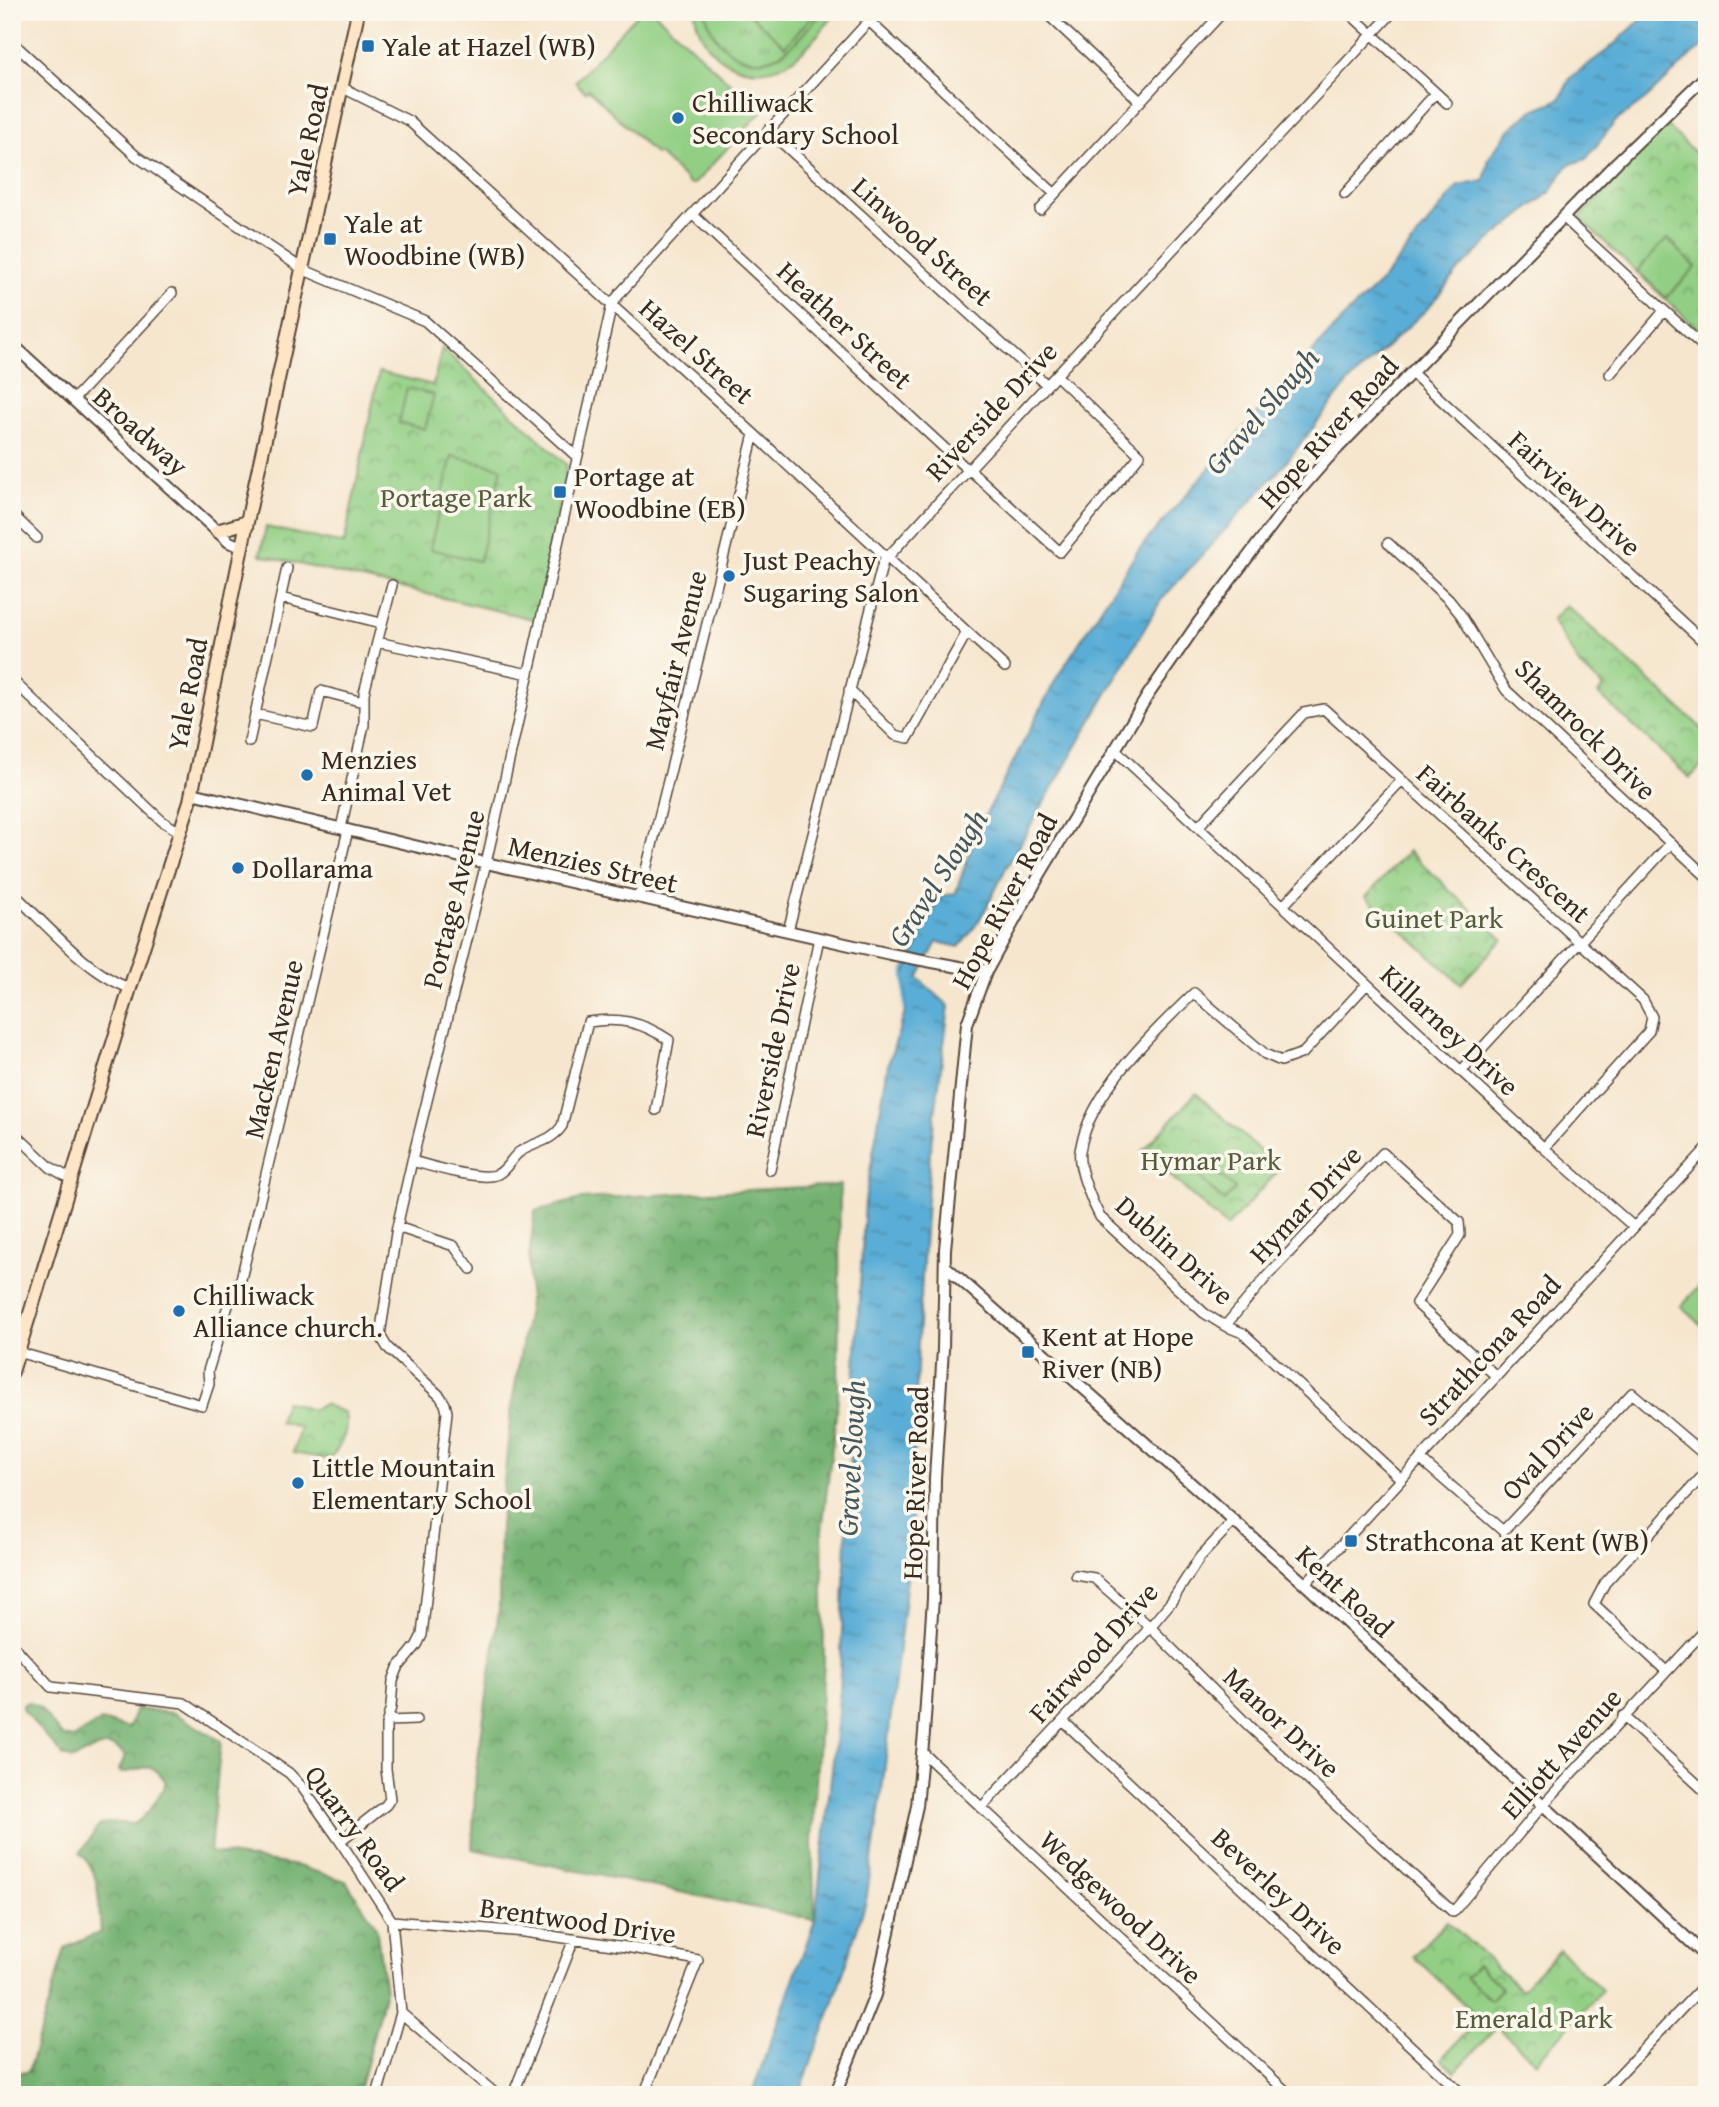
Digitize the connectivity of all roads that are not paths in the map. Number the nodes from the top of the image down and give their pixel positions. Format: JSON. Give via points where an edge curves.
{"nodes":[{"id":1,"x":877,"y":12,"type":"edge"},
{"id":2,"x":1045,"y":12,"type":"edge"},
{"id":3,"x":1223,"y":12,"type":"edge"},
{"id":4,"x":1348,"y":12,"type":"edge"},
{"id":5,"x":1393,"y":12,"type":"edge"},
{"id":6,"x":357,"y":13,"type":"edge"},
{"id":7,"x":869,"y":21,"type":"junction"},
{"id":8,"x":1372,"y":34,"type":"junction"},
{"id":9,"x":12,"y":42,"type":"edge"},
{"id":10,"x":1707,"y":76,"type":"edge"},
{"id":11,"x":343,"y":88,"type":"junction"},
{"id":12,"x":1436,"y":93,"type":"junction"},
{"id":13,"x":1140,"y":101,"type":"junction"},
{"id":14,"x":1447,"y":103,"type":"dead end"},
{"id":15,"x":768,"y":130,"type":"junction"},
{"id":16,"x":1055,"y":194,"type":"junction"},
{"id":17,"x":1345,"y":194,"type":"dead end"},
{"id":18,"x":1040,"y":210,"type":"dead end"},
{"id":19,"x":692,"y":214,"type":"junction"},
{"id":20,"x":1564,"y":218,"type":"junction"},
{"id":21,"x":304,"y":270,"type":"junction"},
{"id":22,"x":172,"y":293,"type":"dead end"},
{"id":23,"x":612,"y":304,"type":"junction"},
{"id":24,"x":1664,"y":311,"type":"junction"},
{"id":25,"x":12,"y":344,"type":"edge"},
{"id":26,"x":1707,"y":350,"type":"edge"},
{"id":27,"x":1412,"y":373,"type":"junction"},
{"id":28,"x":1610,"y":374,"type":"dead end"},
{"id":29,"x":1056,"y":375,"type":"junction"},
{"id":30,"x":1047,"y":385,"type":"junction"},
{"id":31,"x":73,"y":400,"type":"junction"},
{"id":32,"x":754,"y":434,"type":"junction"},
{"id":33,"x":576,"y":456,"type":"junction"},
{"id":34,"x":968,"y":469,"type":"junction"},
{"id":35,"x":12,"y":514,"type":"edge"},
{"id":36,"x":247,"y":522,"type":"junction"},
{"id":37,"x":217,"y":531,"type":"junction"},
{"id":38,"x":37,"y":538,"type":"dead end"},
{"id":39,"x":1388,"y":543,"type":"dead end"},
{"id":40,"x":242,"y":547,"type":"junction"},
{"id":41,"x":887,"y":558,"type":"junction"},
{"id":42,"x":287,"y":568,"type":"dead end"},
{"id":43,"x":392,"y":585,"type":"dead end"},
{"id":44,"x":281,"y":598,"type":"junction"},
{"id":45,"x":381,"y":622,"type":"junction"},
{"id":46,"x":967,"y":632,"type":"junction"},
{"id":47,"x":377,"y":642,"type":"junction"},
{"id":48,"x":1707,"y":645,"type":"edge"},
{"id":49,"x":1005,"y":667,"type":"dead end"},
{"id":50,"x":528,"y":674,"type":"junction"},
{"id":51,"x":12,"y":680,"type":"edge"},
{"id":52,"x":849,"y":690,"type":"junction"},
{"id":53,"x":363,"y":702,"type":"junction"},
{"id":54,"x":256,"y":714,"type":"junction"},
{"id":55,"x":249,"y":742,"type":"dead end"},
{"id":56,"x":1114,"y":749,"type":"junction"},
{"id":57,"x":1402,"y":780,"type":"junction"},
{"id":58,"x":192,"y":793,"type":"junction"},
{"id":59,"x":1198,"y":827,"type":"junction"},
{"id":60,"x":345,"y":829,"type":"junction"},
{"id":61,"x":180,"y":832,"type":"junction"},
{"id":62,"x":1671,"y":843,"type":"junction"},
{"id":63,"x":486,"y":863,"type":"junction"},
{"id":64,"x":1707,"y":877,"type":"edge"},
{"id":65,"x":12,"y":892,"type":"edge"},
{"id":66,"x":639,"y":898,"type":"junction"},
{"id":67,"x":1283,"y":906,"type":"junction"},
{"id":68,"x":788,"y":931,"type":"junction"},
{"id":69,"x":819,"y":939,"type":"junction"},
{"id":70,"x":1579,"y":942,"type":"junction"},
{"id":71,"x":986,"y":972,"type":"junction"},
{"id":72,"x":1367,"y":984,"type":"junction"},
{"id":73,"x":130,"y":988,"type":"junction"},
{"id":74,"x":1461,"y":1071,"type":"junction"},
{"id":75,"x":656,"y":1110,"type":"dead end"},
{"id":76,"x":12,"y":1131,"type":"edge"},
{"id":77,"x":1544,"y":1148,"type":"junction"},
{"id":78,"x":1707,"y":1148,"type":"edge"},
{"id":79,"x":412,"y":1161,"type":"junction"},
{"id":80,"x":770,"y":1171,"type":"dead end"},
{"id":81,"x":71,"y":1179,"type":"junction"},
{"id":82,"x":397,"y":1227,"type":"junction"},
{"id":83,"x":1634,"y":1227,"type":"junction"},
{"id":84,"x":945,"y":1266,"type":"junction"},
{"id":85,"x":471,"y":1269,"type":"dead end"},
{"id":86,"x":1225,"y":1326,"type":"junction"},
{"id":87,"x":15,"y":1352,"type":"edge"},
{"id":88,"x":12,"y":1372,"type":"edge"},
{"id":89,"x":1496,"y":1376,"type":"junction"},
{"id":90,"x":1707,"y":1457,"type":"edge"},
{"id":91,"x":1420,"y":1459,"type":"junction"},
{"id":92,"x":1707,"y":1471,"type":"edge"},
{"id":93,"x":1401,"y":1479,"type":"junction"},
{"id":94,"x":1234,"y":1521,"type":"junction"},
{"id":95,"x":1076,"y":1575,"type":"dead end"},
{"id":96,"x":1305,"y":1584,"type":"junction"},
{"id":97,"x":1150,"y":1628,"type":"junction"},
{"id":98,"x":1707,"y":1628,"type":"edge"},
{"id":99,"x":12,"y":1644,"type":"edge"},
{"id":100,"x":1665,"y":1671,"type":"junction"},
{"id":101,"x":1623,"y":1716,"type":"junction"},
{"id":102,"x":416,"y":1720,"type":"dead end"},
{"id":103,"x":387,"y":1721,"type":"junction"},
{"id":104,"x":1063,"y":1721,"type":"junction"},
{"id":105,"x":922,"y":1752,"type":"junction"},
{"id":106,"x":1707,"y":1793,"type":"edge"},
{"id":107,"x":1543,"y":1805,"type":"junction"},
{"id":108,"x":981,"y":1808,"type":"junction"},
{"id":109,"x":340,"y":1841,"type":"junction"},
{"id":110,"x":1453,"y":1912,"type":"joint"},
{"id":111,"x":391,"y":1921,"type":"junction"},
{"id":112,"x":574,"y":1939,"type":"junction"},
{"id":113,"x":1707,"y":1957,"type":"edge"},
{"id":114,"x":1707,"y":1982,"type":"edge"},
{"id":115,"x":401,"y":2013,"type":"junction"},
{"id":116,"x":377,"y":2095,"type":"edge"},
{"id":117,"x":497,"y":2095,"type":"edge"},
{"id":118,"x":513,"y":2095,"type":"edge"},
{"id":119,"x":644,"y":2095,"type":"edge"},
{"id":120,"x":835,"y":2095,"type":"edge"},
{"id":121,"x":1290,"y":2095,"type":"edge"},
{"id":122,"x":1463,"y":2095,"type":"edge"},
{"id":123,"x":1600,"y":2095,"type":"edge"}],
"edges":[{"from":1,"to":7,"type":"street","name":"Portage Avenue"},
{"from":2,"to":13,"type":"street"},
{"from":3,"to":13,"type":"street"},
{"from":4,"to":8,"type":"street"},
{"from":5,"to":8,"type":"street","name":"Riverside Drive"},
{"from":6,"to":11,"type":"main road","name":"Yale Road"},
{"from":7,"to":15,"type":"street","name":"Portage Avenue"},
{"from":7,"to":16,"type":"street"},
{"from":8,"to":12,"type":"street"},
{"from":8,"to":29,"type":"street","name":"Riverside Drive"},
{"from":9,"to":21,"type":"street","via":[[136,156]]},
{"from":10,"to":20,"type":"street","name":"Hope River Road"},
{"from":11,"to":21,"type":"main road","name":"Yale Road"},
{"from":11,"to":23,"type":"street","name":"Hazel Street","via":[[409,121]]},
{"from":12,"to":14,"type":"street"},
{"from":12,"to":17,"type":"street"},
{"from":13,"to":16,"type":"street"},
{"from":15,"to":19,"type":"street","name":"Portage Avenue"},
{"from":15,"to":30,"type":"street","name":"Linwood Street"},
{"from":16,"to":18,"type":"street"},
{"from":19,"to":23,"type":"street","name":"Portage Avenue"},
{"from":19,"to":34,"type":"street","name":"Heather Street"},
{"from":20,"to":24,"type":"street"},
{"from":20,"to":27,"type":"street","name":"Hope River Road"},
{"from":21,"to":33,"type":"street","via":[[425,321]]},
{"from":21,"to":36,"type":"main road","name":"Yale Road"},
{"from":22,"to":31,"type":"street"},
{"from":23,"to":32,"type":"street","name":"Hazel Street"},
{"from":23,"to":33,"type":"street","name":"Portage Avenue"},
{"from":24,"to":26,"type":"street"},
{"from":24,"to":28,"type":"street"},
{"from":25,"to":31,"type":"street","name":"Broadway"},
{"from":27,"to":48,"type":"street","name":"Fairview Drive"},
{"from":27,"to":56,"type":"street","name":"Hope River Road","via":[[1288,504],[1198,623]]},
{"from":29,"to":30,"type":"street","name":"Riverside Drive"},
{"from":29,"to":34,"type":"street","name":"Heather Street","via":[[1140,455],[1060,552]]},
{"from":30,"to":34,"type":"street","name":"Riverside Drive"},
{"from":31,"to":37,"type":"street","name":"Broadway"},
{"from":32,"to":41,"type":"street","name":"Hazel Street"},
{"from":32,"to":66,"type":"street","name":"Mayfair Avenue"},
{"from":33,"to":50,"type":"street","name":"Portage Avenue"},
{"from":34,"to":41,"type":"street","name":"Riverside Drive"},
{"from":35,"to":38,"type":"street"},
{"from":36,"to":37,"type":"main road"},
{"from":36,"to":40,"type":"main road","name":"Yale Road"},
{"from":37,"to":40,"type":"street","name":"Broadway"},
{"from":39,"to":62,"type":"street","name":"Shamrock Drive","via":[[1449,600],[1506,690]]},
{"from":40,"to":58,"type":"main road","name":"Yale Road"},
{"from":41,"to":46,"type":"street","name":"Hazel Street"},
{"from":41,"to":52,"type":"street","name":"Riverside Drive"},
{"from":42,"to":44,"type":"street"},
{"from":43,"to":45,"type":"street","name":"Macken Avenue"},
{"from":44,"to":45,"type":"street"},
{"from":44,"to":54,"type":"street"},
{"from":45,"to":47,"type":"street","name":"Macken Avenue"},
{"from":46,"to":49,"type":"street","name":"Hazel Street"},
{"from":46,"to":52,"type":"street","via":[[908,738],[895,735]]},
{"from":47,"to":50,"type":"street"},
{"from":47,"to":53,"type":"street","name":"Macken Avenue"},
{"from":50,"to":63,"type":"street","name":"Portage Avenue"},
{"from":51,"to":61,"type":"street","via":[[162,821]]},
{"from":52,"to":68,"type":"street","name":"Riverside Drive"},
{"from":53,"to":54,"type":"street","via":[[321,691],[313,727]]},
{"from":53,"to":60,"type":"street","name":"Macken Avenue","via":[[364,725]]},
{"from":54,"to":55,"type":"street"},
{"from":56,"to":59,"type":"street","name":"Killarney Drive"},
{"from":56,"to":71,"type":"street","name":"Hope River Road"},
{"from":57,"to":59,"type":"street","name":"Fairbanks Crescent","via":[[1324,709],[1304,713]]},
{"from":57,"to":67,"type":"street"},
{"from":57,"to":70,"type":"street","name":"Fairbanks Crescent"},
{"from":58,"to":60,"type":"street","name":"Menzies Street"},
{"from":58,"to":61,"type":"main road","name":"Yale Road"},
{"from":59,"to":67,"type":"street","name":"Killarney Drive"},
{"from":60,"to":63,"type":"street","name":"Menzies Street"},
{"from":60,"to":87,"type":"street","name":"Macken Avenue","via":[[241,1279],[230,1299],[202,1405]]},
{"from":61,"to":73,"type":"main road","name":"Yale Road"},
{"from":62,"to":64,"type":"street","name":"Shamrock Drive"},
{"from":62,"to":70,"type":"street"},
{"from":63,"to":66,"type":"street","name":"Menzies Street"},
{"from":63,"to":79,"type":"street","name":"Portage Avenue"},
{"from":65,"to":73,"type":"street","via":[[96,971]]},
{"from":66,"to":68,"type":"street","name":"Menzies Street"},
{"from":67,"to":72,"type":"street","name":"Killarney Drive"},
{"from":68,"to":69,"type":"street","name":"Menzies Street"},
{"from":69,"to":71,"type":"street","name":"Menzies Street"},
{"from":69,"to":80,"type":"street","name":"Riverside Drive"},
{"from":70,"to":74,"type":"street"},
{"from":70,"to":77,"type":"street","name":"Fairbanks Crescent","via":[[1643,1000],[1652,1017],[1649,1031]]},
{"from":71,"to":84,"type":"street","name":"Hope River Road","via":[[967,1024]]},
{"from":72,"to":74,"type":"street","name":"Killarney Drive"},
{"from":72,"to":86,"type":"street","name":"Dublin Drive","via":[[1303,1053],[1281,1061],[1265,1054],[1194,993],[1121,1070],[1090,1115],[1079,1154],[1090,1200],[1100,1217],[1204,1313]]},
{"from":73,"to":81,"type":"main road","name":"Yale Road"},
{"from":74,"to":77,"type":"street","name":"Killarney Drive"},
{"from":75,"to":79,"type":"street","via":[[669,1040],[650,1027],[631,1022],[588,1022],[557,1133],[518,1152],[496,1175],[472,1175]]},
{"from":76,"to":81,"type":"street","via":[[50,1167]]},
{"from":77,"to":83,"type":"street","name":"Killarney Drive"},
{"from":78,"to":83,"type":"street","name":"Strathcona Road"},
{"from":79,"to":82,"type":"street","name":"Portage Avenue"},
{"from":81,"to":87,"type":"main road","name":"Yale Road"},
{"from":82,"to":85,"type":"street","via":[[454,1246]]},
{"from":82,"to":103,"type":"street","name":"Portage Avenue","via":[[380,1335],[440,1396],[447,1412],[422,1635],[395,1674]]},
{"from":83,"to":89,"type":"street","name":"Strathcona Road"},
{"from":84,"to":94,"type":"street","name":"Kent Road"},
{"from":84,"to":105,"type":"street","name":"Hope River Road","via":[[933,1598]]},
{"from":86,"to":89,"type":"street","name":"Hymar Drive","via":[[1383,1153],[1459,1223],[1461,1235],[1416,1303]]},
{"from":86,"to":93,"type":"street","name":"Dublin Drive","via":[[1243,1333]]},
{"from":87,"to":88,"type":"main road","name":"Yale Road"},
{"from":89,"to":91,"type":"street","name":"Strathcona Road"},
{"from":90,"to":91,"type":"street","name":"Oval Drive","via":[[1632,1393],[1503,1531]]},
{"from":91,"to":93,"type":"street","name":"Strathcona Road"},
{"from":92,"to":100,"type":"street","via":[[1605,1583],[1594,1604]]},
{"from":93,"to":96,"type":"street","name":"Strathcona Road"},
{"from":94,"to":96,"type":"street","name":"Kent Road"},
{"from":94,"to":97,"type":"street","name":"Fairwood Drive","via":[[1200,1557]]},
{"from":95,"to":97,"type":"street","name":"Manor Drive","via":[[1094,1578]]},
{"from":96,"to":107,"type":"street","name":"Kent Road"},
{"from":97,"to":104,"type":"street","name":"Fairwood Drive"},
{"from":97,"to":110,"type":"street","name":"Manor Drive","via":[[1250,1727]]},
{"from":98,"to":100,"type":"street","name":"Elliott Avenue"},
{"from":99,"to":109,"type":"street","name":"Quarry Road","via":[[51,1687],[184,1703],[289,1773]]},
{"from":100,"to":101,"type":"street","name":"Elliott Avenue"},
{"from":101,"to":106,"type":"street"},
{"from":101,"to":107,"type":"street","name":"Elliott Avenue"},
{"from":102,"to":103,"type":"street"},
{"from":103,"to":109,"type":"street","name":"Portage Avenue","via":[[390,1799]]},
{"from":104,"to":108,"type":"street","name":"Fairwood Drive"},
{"from":104,"to":122,"type":"street","name":"Beverley Drive"},
{"from":105,"to":108,"type":"street","name":"Wedgewood Drive"},
{"from":105,"to":120,"type":"street","name":"Hope River Road","via":[[906,1862],[874,1994]]},
{"from":107,"to":110,"type":"street","name":"Elliott Avenue"},
{"from":107,"to":113,"type":"street","name":"Kent Road"},
{"from":108,"to":121,"type":"street","name":"Wedgewood Drive"},
{"from":109,"to":111,"type":"street","name":"Quarry Road"},
{"from":111,"to":112,"type":"street","name":"Brentwood Drive"},
{"from":111,"to":115,"type":"street","name":"Quarry Road"},
{"from":112,"to":118,"type":"street"},
{"from":112,"to":119,"type":"street","name":"Brentwood Drive","via":[[698,1960]]},
{"from":114,"to":123,"type":"street"},
{"from":115,"to":116,"type":"street","name":"Quarry Road"},
{"from":115,"to":117,"type":"street"}]}
